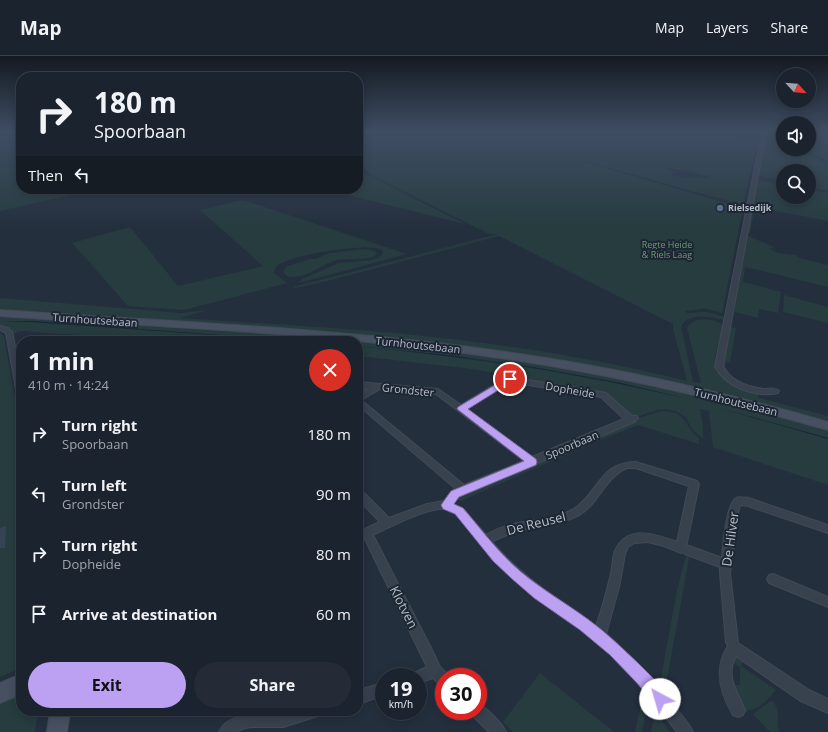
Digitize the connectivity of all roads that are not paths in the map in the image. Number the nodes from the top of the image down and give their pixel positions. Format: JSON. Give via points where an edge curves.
{"nodes":[{"id":1,"x":758,"y":164,"type":"edge"},
{"id":2,"x":0,"y":313,"type":"edge"},
{"id":3,"x":0,"y":328,"type":"edge"},
{"id":4,"x":322,"y":336,"type":"edge"},
{"id":5,"x":363,"y":340,"type":"edge"},
{"id":6,"x":16,"y":359,"type":"edge"},
{"id":7,"x":363,"y":385,"type":"edge"},
{"id":8,"x":379,"y":387,"type":"junction"},
{"id":9,"x":775,"y":391,"type":"dead end"},
{"id":10,"x":363,"y":396,"type":"edge"},
{"id":11,"x":363,"y":403,"type":"edge"},
{"id":12,"x":461,"y":409,"type":"junction"},
{"id":13,"x":633,"y":419,"type":"joint"},
{"id":14,"x":828,"y":426,"type":"edge"},
{"id":15,"x":532,"y":462,"type":"junction"},
{"id":16,"x":463,"y":490,"type":"junction"},
{"id":17,"x":363,"y":498,"type":"edge"},
{"id":18,"x":447,"y":505,"type":"junction"},
{"id":19,"x":388,"y":524,"type":"junction"},
{"id":20,"x":828,"y":529,"type":"edge"},
{"id":21,"x":363,"y":535,"type":"edge"},
{"id":22,"x":363,"y":537,"type":"edge"},
{"id":23,"x":484,"y":541,"type":"junction"},
{"id":24,"x":685,"y":549,"type":"junction"},
{"id":25,"x":725,"y":564,"type":"junction"},
{"id":26,"x":773,"y":579,"type":"dead end"},
{"id":27,"x":828,"y":602,"type":"edge"},
{"id":28,"x":599,"y":636,"type":"junction"},
{"id":29,"x":734,"y":647,"type":"junction"},
{"id":30,"x":435,"y":668,"type":"edge"},
{"id":31,"x":16,"y":686,"type":"edge"},
{"id":32,"x":375,"y":692,"type":"edge"},
{"id":33,"x":0,"y":693,"type":"edge"},
{"id":34,"x":363,"y":695,"type":"edge"},
{"id":35,"x":828,"y":706,"type":"edge"},
{"id":36,"x":738,"y":710,"type":"dead end"},
{"id":37,"x":59,"y":716,"type":"edge"},
{"id":38,"x":296,"y":716,"type":"edge"},
{"id":39,"x":487,"y":720,"type":"edge"},
{"id":40,"x":57,"y":732,"type":"edge"},
{"id":41,"x":226,"y":732,"type":"edge"},
{"id":42,"x":499,"y":732,"type":"edge"},
{"id":43,"x":686,"y":732,"type":"edge"}],
"edges":[{"from":1,"to":9,"type":"street","via":[[719,369],[726,377],[740,385],[761,391]]},
{"from":2,"to":4,"type":"main road","name":"Turnhoutsebaan"},
{"from":3,"to":6,"type":"street","via":[[9,332]]},
{"from":5,"to":14,"type":"main road","name":"Turnhoutsebaan","via":[[476,351],[569,365],[731,400]]},
{"from":7,"to":8,"type":"street","name":"Grondster"},
{"from":8,"to":10,"type":"street"},
{"from":8,"to":12,"type":"street","name":"Grondster","via":[[438,392]]},
{"from":11,"to":16,"type":"street"},
{"from":12,"to":13,"type":"street","name":"Dopheide","via":[[510,379],[602,396]]},
{"from":12,"to":15,"type":"street","name":"Grondster"},
{"from":13,"to":15,"type":"street","name":"Spoorbaan"},
{"from":15,"to":16,"type":"street","name":"Spoorbaan"},
{"from":16,"to":18,"type":"street","name":"Spoorbaan","via":[[455,494]]},
{"from":17,"to":19,"type":"street"},
{"from":18,"to":19,"type":"street","via":[[426,508]]},
{"from":18,"to":23,"type":"street","via":[[459,511]]},
{"from":19,"to":21,"type":"street"},
{"from":20,"to":25,"type":"street","name":"De Hilver","via":[[739,501],[734,507]]},
{"from":22,"to":30,"type":"street","name":"Klotven"},
{"from":23,"to":24,"type":"street","name":"De Reusel","via":[[509,529],[571,514],[586,504],[613,473],[624,465],[631,464],[694,484]]},
{"from":23,"to":28,"type":"street","via":[[524,582]]},
{"from":24,"to":25,"type":"street"},
{"from":24,"to":28,"type":"street","via":[[643,537],[630,540],[623,546]]},
{"from":25,"to":29,"type":"street","name":"De Hilver"},
{"from":26,"to":27,"type":"street"},
{"from":28,"to":43,"type":"street","via":[[642,678]]},
{"from":29,"to":35,"type":"street","via":[[804,695]]},
{"from":29,"to":36,"type":"street","via":[[726,661],[725,679],[731,700]]},
{"from":31,"to":33,"type":"main road"},
{"from":32,"to":34,"type":"street"},
{"from":37,"to":40,"type":"main road"},
{"from":38,"to":41,"type":"street","via":[[283,720],[243,722]]},
{"from":39,"to":42,"type":"street"}]}
